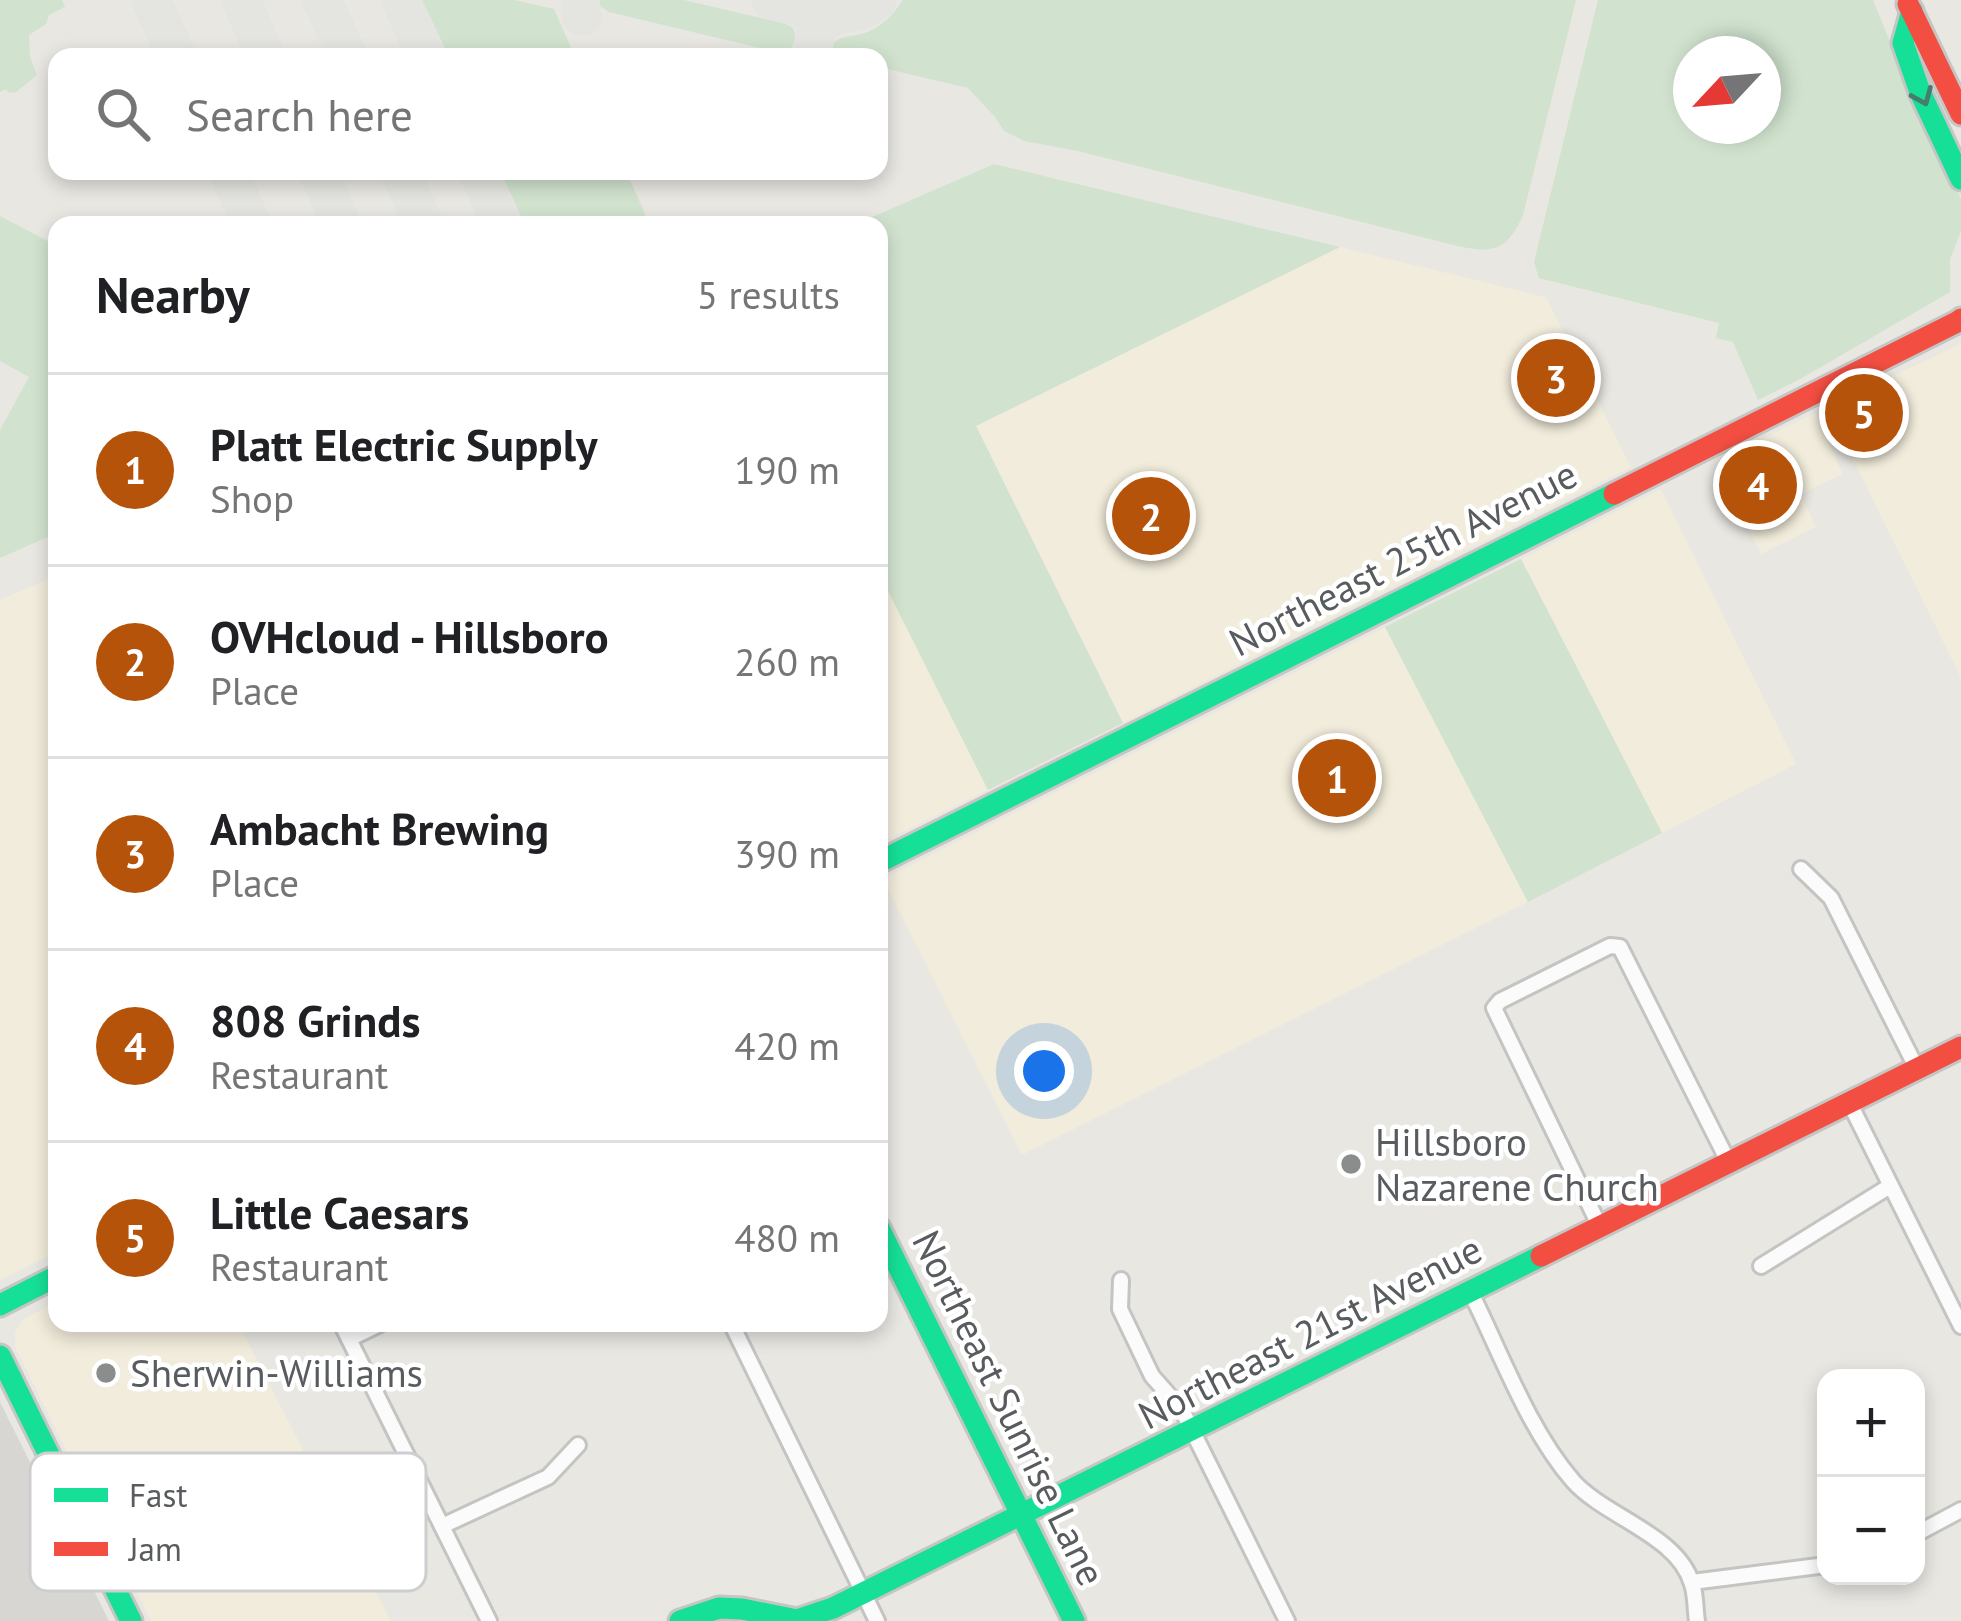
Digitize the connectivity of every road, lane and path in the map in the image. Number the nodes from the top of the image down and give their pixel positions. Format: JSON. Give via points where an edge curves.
{"nodes":[{"id":1,"x":1909,"y":6,"type":"edge"},
{"id":2,"x":1961,"y":114,"type":"edge"},
{"id":3,"x":1961,"y":179,"type":"edge"},
{"id":4,"x":1961,"y":320,"type":"edge"},
{"id":5,"x":888,"y":857,"type":"edge"},
{"id":6,"x":1801,"y":869,"type":"dead end"},
{"id":7,"x":1961,"y":1047,"type":"edge"},
{"id":8,"x":1917,"y":1069,"type":"junction"},
{"id":9,"x":1849,"y":1102,"type":"junction"},
{"id":10,"x":1729,"y":1163,"type":"junction"},
{"id":11,"x":1890,"y":1186,"type":"junction"},
{"id":12,"x":1600,"y":1227,"type":"junction"},
{"id":13,"x":888,"y":1246,"type":"edge"},
{"id":14,"x":1762,"y":1266,"type":"dead end"},
{"id":15,"x":1121,"y":1280,"type":"dead end"},
{"id":16,"x":48,"y":1281,"type":"edge"},
{"id":17,"x":1470,"y":1292,"type":"junction"},
{"id":18,"x":0,"y":1305,"type":"edge"},
{"id":19,"x":1961,"y":1325,"type":"edge"},
{"id":20,"x":346,"y":1332,"type":"edge"},
{"id":21,"x":363,"y":1332,"type":"edge"},
{"id":22,"x":735,"y":1332,"type":"edge"},
{"id":23,"x":349,"y":1339,"type":"junction"},
{"id":24,"x":0,"y":1356,"type":"edge"},
{"id":25,"x":1193,"y":1432,"type":"junction"},
{"id":26,"x":578,"y":1445,"type":"dead end"},
{"id":27,"x":48,"y":1453,"type":"edge"},
{"id":28,"x":406,"y":1453,"type":"edge"},
{"id":29,"x":426,"y":1494,"type":"edge"},
{"id":30,"x":1961,"y":1510,"type":"edge"},
{"id":31,"x":1022,"y":1516,"type":"junction"},
{"id":32,"x":442,"y":1526,"type":"junction"},
{"id":33,"x":1925,"y":1529,"type":"edge"},
{"id":34,"x":1817,"y":1566,"type":"edge"},
{"id":35,"x":1692,"y":1582,"type":"junction"},
{"id":36,"x":116,"y":1591,"type":"edge"},
{"id":37,"x":864,"y":1593,"type":"junction"},
{"id":38,"x":682,"y":1620,"type":"edge"},
{"id":39,"x":131,"y":1621,"type":"edge"},
{"id":40,"x":489,"y":1621,"type":"edge"},
{"id":41,"x":878,"y":1621,"type":"edge"},
{"id":42,"x":1074,"y":1621,"type":"edge"},
{"id":43,"x":1287,"y":1621,"type":"edge"},
{"id":44,"x":1697,"y":1621,"type":"edge"}],
"edges":[{"from":1,"to":2,"type":"main road"},
{"from":1,"to":3,"type":"main road","one_way":true,"via":[[1903,43]]},
{"from":4,"to":5,"type":"main road","name":"Northeast 25th Avenue"},
{"from":6,"to":8,"type":"street","via":[[1831,898]]},
{"from":7,"to":8,"type":"main road","name":"Northeast 21st Avenue"},
{"from":8,"to":9,"type":"main road","name":"Northeast 21st Avenue"},
{"from":9,"to":10,"type":"main road","name":"Northeast 21st Avenue"},
{"from":9,"to":11,"type":"street"},
{"from":10,"to":12,"type":"main road","name":"Northeast 21st Avenue"},
{"from":10,"to":12,"type":"street","via":[[1620,947],[1499,1001],[1495,1012]]},
{"from":11,"to":14,"type":"street"},
{"from":11,"to":19,"type":"street"},
{"from":12,"to":17,"type":"main road","name":"Northeast 21st Avenue"},
{"from":13,"to":31,"type":"main road","name":"Northeast Sunrise Lane"},
{"from":15,"to":25,"type":"street","via":[[1120,1309],[1152,1376]]},
{"from":16,"to":18,"type":"main road"},
{"from":17,"to":25,"type":"main road","name":"Northeast 21st Avenue"},
{"from":17,"to":35,"type":"street","via":[[1547,1445],[1576,1484],[1667,1547]]},
{"from":20,"to":23,"type":"street"},
{"from":21,"to":23,"type":"street"},
{"from":22,"to":37,"type":"street"},
{"from":23,"to":28,"type":"street"},
{"from":24,"to":27,"type":"main road"},
{"from":25,"to":31,"type":"main road","name":"Northeast 21st Avenue"},
{"from":25,"to":43,"type":"street"},
{"from":26,"to":32,"type":"street","via":[[548,1478]]},
{"from":29,"to":32,"type":"street"},
{"from":30,"to":33,"type":"street"},
{"from":31,"to":37,"type":"main road","name":"Northeast 21st Avenue"},
{"from":31,"to":42,"type":"main road","name":"Northeast Sunrise Lane"},
{"from":32,"to":40,"type":"street"},
{"from":34,"to":35,"type":"street"},
{"from":35,"to":44,"type":"street"},
{"from":36,"to":39,"type":"main road"},
{"from":37,"to":38,"type":"main road","name":"Northeast 21st Avenue","via":[[797,1620],[719,1608]]},
{"from":37,"to":41,"type":"street"}]}
